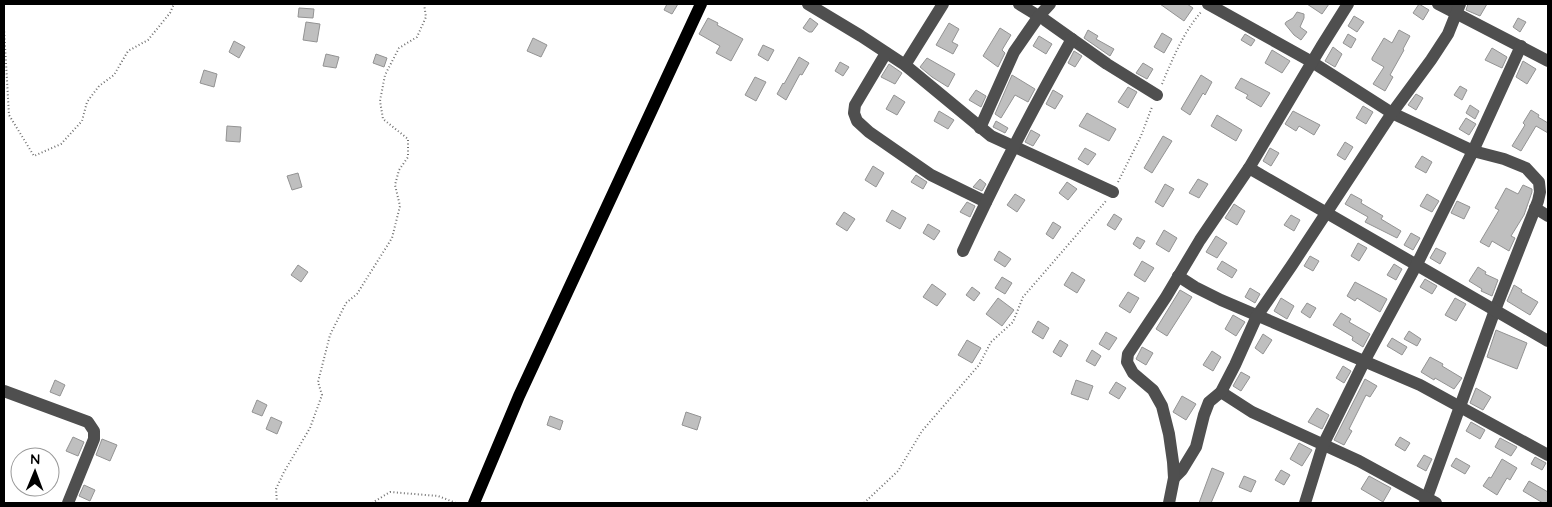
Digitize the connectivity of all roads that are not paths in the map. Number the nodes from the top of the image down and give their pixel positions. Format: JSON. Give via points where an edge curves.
{"nodes":[{"id":1,"x":701,"y":4,"type":"edge"},
{"id":2,"x":808,"y":4,"type":"edge"},
{"id":3,"x":943,"y":4,"type":"edge"},
{"id":4,"x":1019,"y":4,"type":"edge"},
{"id":5,"x":1050,"y":4,"type":"edge"},
{"id":6,"x":1348,"y":4,"type":"edge"},
{"id":7,"x":1438,"y":4,"type":"edge"},
{"id":8,"x":1205,"y":7,"type":"edge"},
{"id":9,"x":1458,"y":9,"type":"edge"},
{"id":10,"x":1039,"y":16,"type":"junction"},
{"id":11,"x":1072,"y":39,"type":"junction"},
{"id":12,"x":1521,"y":46,"type":"junction"},
{"id":13,"x":886,"y":53,"type":"junction"},
{"id":14,"x":1548,"y":60,"type":"edge"},
{"id":15,"x":1312,"y":62,"type":"junction"},
{"id":16,"x":905,"y":65,"type":"junction"},
{"id":17,"x":1157,"y":95,"type":"road end"},
{"id":18,"x":1392,"y":112,"type":"junction"},
{"id":19,"x":980,"y":128,"type":"junction"},
{"id":20,"x":1013,"y":148,"type":"junction"},
{"id":21,"x":1473,"y":151,"type":"junction"},
{"id":22,"x":1249,"y":168,"type":"junction"},
{"id":23,"x":1112,"y":192,"type":"road end"},
{"id":24,"x":986,"y":202,"type":"junction"},
{"id":25,"x":1535,"y":208,"type":"junction"},
{"id":26,"x":1326,"y":212,"type":"junction"},
{"id":27,"x":1548,"y":216,"type":"edge"},
{"id":28,"x":963,"y":251,"type":"dead end"},
{"id":29,"x":1417,"y":264,"type":"junction"},
{"id":30,"x":1178,"y":276,"type":"junction"},
{"id":31,"x":1496,"y":310,"type":"junction"},
{"id":32,"x":1257,"y":316,"type":"junction"},
{"id":33,"x":1548,"y":341,"type":"edge"},
{"id":34,"x":1365,"y":360,"type":"junction"},
{"id":35,"x":4,"y":391,"type":"edge"},
{"id":36,"x":1221,"y":392,"type":"junction"},
{"id":37,"x":1460,"y":406,"type":"junction"},
{"id":38,"x":1323,"y":445,"type":"junction"},
{"id":39,"x":1548,"y":454,"type":"edge"},
{"id":40,"x":1174,"y":478,"type":"junction"},
{"id":41,"x":1430,"y":501,"type":"edge"},
{"id":42,"x":68,"y":503,"type":"edge"},
{"id":43,"x":474,"y":503,"type":"edge"},
{"id":44,"x":1169,"y":503,"type":"edge"},
{"id":45,"x":1305,"y":503,"type":"edge"}],
"edges":[{"from":1,"to":43,"type":"main road","via":[[519,396]]},
{"from":2,"to":13,"type":"street"},
{"from":3,"to":16,"type":"street"},
{"from":4,"to":10,"type":"street"},
{"from":5,"to":10,"type":"street"},
{"from":6,"to":15,"type":"street"},
{"from":7,"to":9,"type":"street"},
{"from":8,"to":15,"type":"street"},
{"from":9,"to":12,"type":"street"},
{"from":9,"to":18,"type":"street","via":[[1448,34]]},
{"from":10,"to":11,"type":"street"},
{"from":10,"to":19,"type":"street","via":[[1014,52]]},
{"from":11,"to":17,"type":"street"},
{"from":11,"to":20,"type":"street"},
{"from":12,"to":14,"type":"street"},
{"from":12,"to":21,"type":"street"},
{"from":13,"to":16,"type":"street"},
{"from":13,"to":24,"type":"street","via":[[855,105],[857,120],[931,175]]},
{"from":15,"to":18,"type":"street"},
{"from":15,"to":22,"type":"street"},
{"from":16,"to":19,"type":"street"},
{"from":18,"to":21,"type":"street"},
{"from":18,"to":26,"type":"street"},
{"from":19,"to":20,"type":"street"},
{"from":20,"to":23,"type":"street"},
{"from":20,"to":24,"type":"street"},
{"from":21,"to":25,"type":"street","via":[[1526,168],[1539,182],[1540,192]]},
{"from":21,"to":29,"type":"street"},
{"from":22,"to":26,"type":"street"},
{"from":22,"to":30,"type":"street"},
{"from":24,"to":28,"type":"street"},
{"from":25,"to":27,"type":"street"},
{"from":25,"to":31,"type":"street"},
{"from":26,"to":29,"type":"street"},
{"from":26,"to":32,"type":"street"},
{"from":29,"to":31,"type":"street"},
{"from":29,"to":34,"type":"street"},
{"from":30,"to":32,"type":"street","via":[[1204,292]]},
{"from":30,"to":40,"type":"street","via":[[1128,354],[1127,362],[1133,373],[1153,390],[1162,406]]},
{"from":31,"to":33,"type":"street"},
{"from":31,"to":37,"type":"street"},
{"from":32,"to":34,"type":"street"},
{"from":32,"to":36,"type":"street"},
{"from":34,"to":37,"type":"street"},
{"from":34,"to":38,"type":"street"},
{"from":35,"to":42,"type":"street","via":[[88,422],[94,431],[94,439]]},
{"from":36,"to":38,"type":"street","via":[[1252,412]]},
{"from":36,"to":40,"type":"street","via":[[1209,402],[1196,447]]},
{"from":37,"to":39,"type":"street"},
{"from":37,"to":41,"type":"street"},
{"from":38,"to":41,"type":"street","via":[[1359,461]]},
{"from":38,"to":45,"type":"street"},
{"from":40,"to":44,"type":"street"}]}
